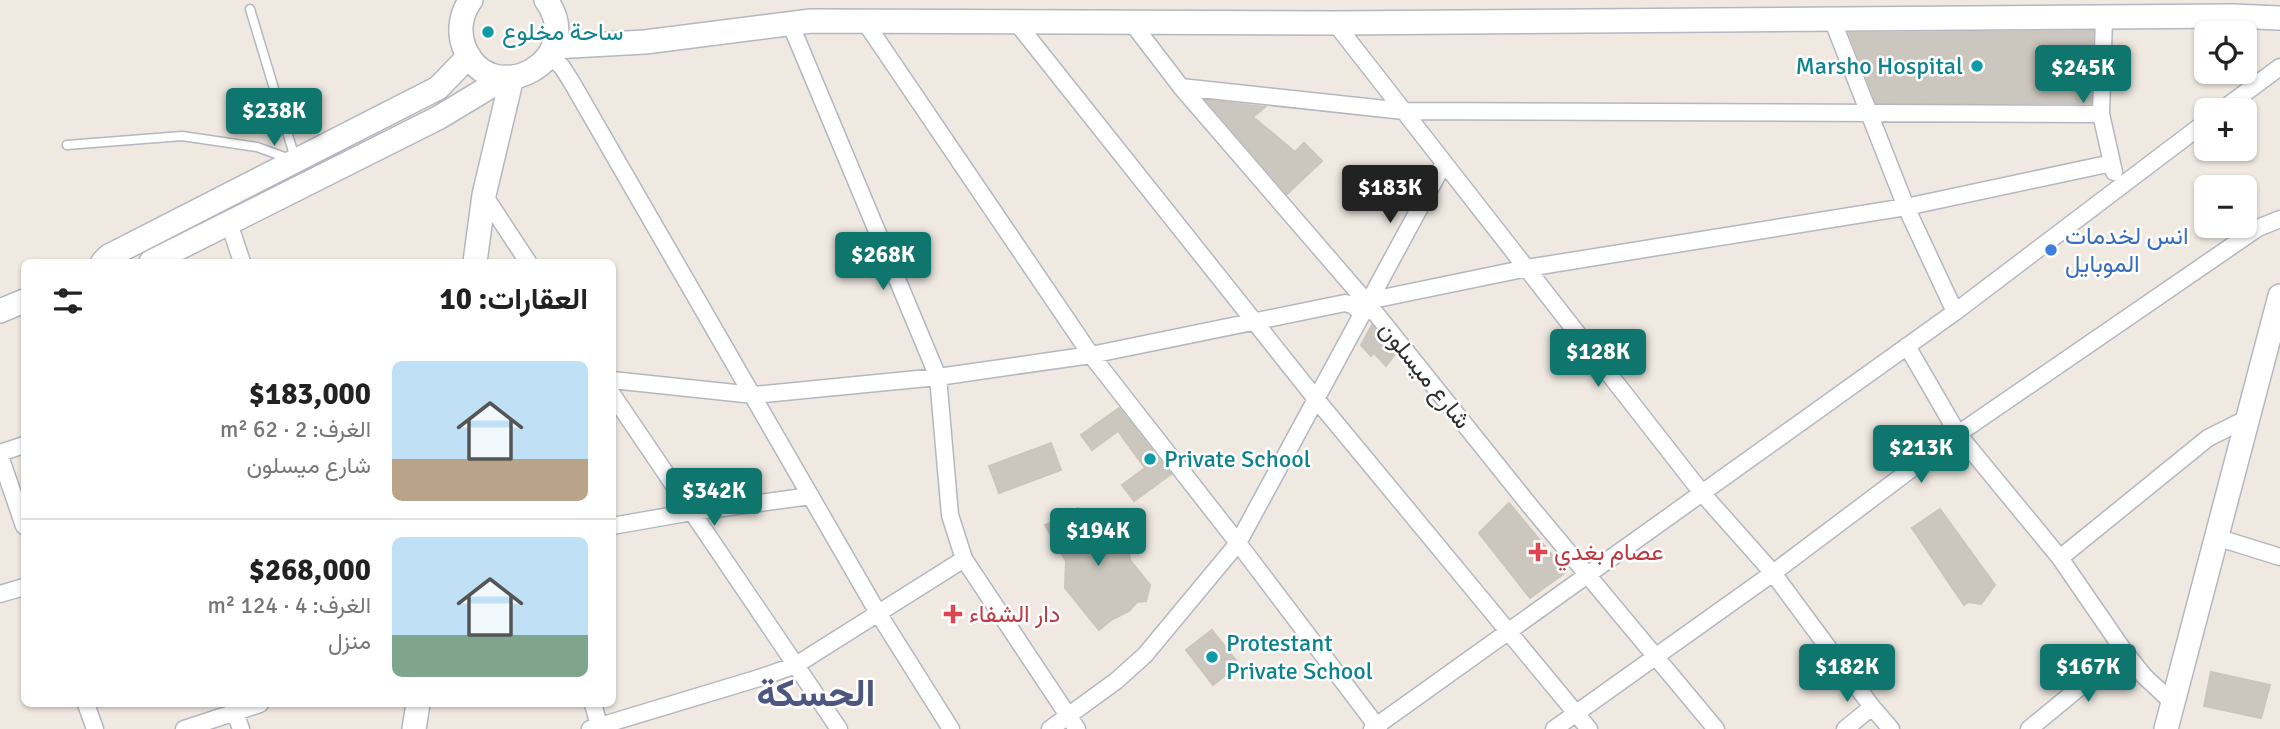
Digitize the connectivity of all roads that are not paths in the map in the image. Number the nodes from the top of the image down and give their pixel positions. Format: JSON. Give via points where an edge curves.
{"nodes":[{"id":1,"x":546,"y":0,"type":"edge"},
{"id":2,"x":467,"y":4,"type":"edge"},
{"id":3,"x":250,"y":9,"type":"dead end"},
{"id":4,"x":2104,"y":18,"type":"junction"},
{"id":5,"x":2280,"y":18,"type":"edge"},
{"id":6,"x":1832,"y":19,"type":"junction"},
{"id":7,"x":866,"y":22,"type":"junction"},
{"id":8,"x":1016,"y":22,"type":"junction"},
{"id":9,"x":790,"y":23,"type":"junction"},
{"id":10,"x":1132,"y":23,"type":"junction"},
{"id":11,"x":1335,"y":23,"type":"junction"},
{"id":12,"x":551,"y":51,"type":"junction"},
{"id":13,"x":469,"y":56,"type":"junction"},
{"id":14,"x":2280,"y":67,"type":"edge"},
{"id":15,"x":509,"y":77,"type":"junction"},
{"id":16,"x":1181,"y":87,"type":"junction"},
{"id":17,"x":2238,"y":98,"type":"edge"},
{"id":18,"x":1404,"y":111,"type":"junction"},
{"id":19,"x":1869,"y":113,"type":"junction"},
{"id":20,"x":2101,"y":114,"type":"junction"},
{"id":21,"x":2194,"y":131,"type":"edge"},
{"id":22,"x":67,"y":145,"type":"dead end"},
{"id":23,"x":296,"y":161,"type":"junction"},
{"id":24,"x":1444,"y":163,"type":"junction"},
{"id":25,"x":2112,"y":163,"type":"junction"},
{"id":26,"x":2117,"y":187,"type":"junction"},
{"id":27,"x":484,"y":195,"type":"junction"},
{"id":28,"x":1906,"y":207,"type":"junction"},
{"id":29,"x":2280,"y":219,"type":"edge"},
{"id":30,"x":229,"y":223,"type":"junction"},
{"id":31,"x":106,"y":259,"type":"edge"},
{"id":32,"x":157,"y":259,"type":"edge"},
{"id":33,"x":241,"y":259,"type":"edge"},
{"id":34,"x":475,"y":259,"type":"edge"},
{"id":35,"x":525,"y":259,"type":"edge"},
{"id":36,"x":1527,"y":268,"type":"junction"},
{"id":37,"x":2280,"y":296,"type":"edge"},
{"id":38,"x":21,"y":302,"type":"edge"},
{"id":39,"x":1368,"y":305,"type":"junction"},
{"id":40,"x":0,"y":311,"type":"edge"},
{"id":41,"x":1955,"y":312,"type":"junction"},
{"id":42,"x":1254,"y":321,"type":"junction"},
{"id":43,"x":1907,"y":346,"type":"junction"},
{"id":44,"x":1091,"y":355,"type":"junction"},
{"id":45,"x":938,"y":377,"type":"junction"},
{"id":46,"x":616,"y":380,"type":"edge"},
{"id":47,"x":754,"y":396,"type":"junction"},
{"id":48,"x":1316,"y":399,"type":"junction"},
{"id":49,"x":616,"y":400,"type":"edge"},
{"id":50,"x":2248,"y":418,"type":"junction"},
{"id":51,"x":1958,"y":434,"type":"junction"},
{"id":52,"x":21,"y":445,"type":"edge"},
{"id":53,"x":0,"y":454,"type":"edge"},
{"id":54,"x":1702,"y":493,"type":"junction"},
{"id":55,"x":811,"y":496,"type":"junction"},
{"id":56,"x":692,"y":512,"type":"junction"},
{"id":57,"x":21,"y":517,"type":"edge"},
{"id":58,"x":616,"y":525,"type":"edge"},
{"id":59,"x":2216,"y":537,"type":"junction"},
{"id":60,"x":1238,"y":543,"type":"junction"},
{"id":61,"x":2280,"y":557,"type":"edge"},
{"id":62,"x":2060,"y":558,"type":"junction"},
{"id":63,"x":964,"y":559,"type":"junction"},
{"id":64,"x":1773,"y":573,"type":"junction"},
{"id":65,"x":1587,"y":575,"type":"junction"},
{"id":66,"x":21,"y":588,"type":"edge"},
{"id":67,"x":0,"y":594,"type":"edge"},
{"id":68,"x":878,"y":613,"type":"junction"},
{"id":69,"x":1507,"y":632,"type":"junction"},
{"id":70,"x":2124,"y":651,"type":"junction"},
{"id":71,"x":1655,"y":656,"type":"junction"},
{"id":72,"x":796,"y":665,"type":"junction"},
{"id":73,"x":2173,"y":702,"type":"junction"},
{"id":74,"x":87,"y":707,"type":"edge"},
{"id":75,"x":418,"y":707,"type":"edge"},
{"id":76,"x":593,"y":707,"type":"edge"},
{"id":77,"x":1872,"y":707,"type":"junction"},
{"id":78,"x":234,"y":708,"type":"edge"},
{"id":79,"x":1576,"y":713,"type":"junction"},
{"id":80,"x":1073,"y":722,"type":"edge"},
{"id":81,"x":596,"y":728,"type":"edge"},
{"id":82,"x":1376,"y":728,"type":"edge"},
{"id":83,"x":95,"y":729,"type":"edge"},
{"id":84,"x":184,"y":729,"type":"edge"},
{"id":85,"x":241,"y":729,"type":"edge"},
{"id":86,"x":414,"y":729,"type":"edge"},
{"id":87,"x":839,"y":729,"type":"edge"},
{"id":88,"x":951,"y":729,"type":"edge"},
{"id":89,"x":1050,"y":729,"type":"edge"},
{"id":90,"x":1554,"y":729,"type":"edge"},
{"id":91,"x":1589,"y":729,"type":"edge"},
{"id":92,"x":1716,"y":729,"type":"edge"},
{"id":93,"x":1845,"y":729,"type":"edge"},
{"id":94,"x":1891,"y":729,"type":"edge"},
{"id":95,"x":2029,"y":729,"type":"edge"},
{"id":96,"x":2166,"y":729,"type":"edge"}],
"edges":[{"from":1,"to":12,"type":"street","via":[[555,20]]},
{"from":2,"to":13,"type":"street","via":[[461,34]]},
{"from":3,"to":23,"type":"lane"},
{"from":4,"to":5,"type":"street"},
{"from":4,"to":6,"type":"street"},
{"from":4,"to":20,"type":"street"},
{"from":6,"to":11,"type":"street"},
{"from":6,"to":19,"type":"street"},
{"from":7,"to":8,"type":"street"},
{"from":7,"to":9,"type":"street"},
{"from":7,"to":44,"type":"street"},
{"from":8,"to":10,"type":"street"},
{"from":8,"to":42,"type":"street"},
{"from":9,"to":12,"type":"street"},
{"from":9,"to":45,"type":"street"},
{"from":10,"to":11,"type":"street"},
{"from":10,"to":16,"type":"street","name":"شارع ميسلون"},
{"from":11,"to":18,"type":"street"},
{"from":12,"to":15,"type":"street","via":[[536,69]]},
{"from":12,"to":47,"type":"street"},
{"from":13,"to":15,"type":"street","via":[[485,71]]},
{"from":13,"to":23,"type":"street","via":[[438,88]]},
{"from":14,"to":17,"type":"street"},
{"from":15,"to":27,"type":"street"},
{"from":15,"to":30,"type":"street","via":[[438,118]]},
{"from":16,"to":18,"type":"street"},
{"from":16,"to":39,"type":"street","name":"شارع ميسلون"},
{"from":18,"to":19,"type":"street"},
{"from":18,"to":24,"type":"street"},
{"from":19,"to":20,"type":"street"},
{"from":19,"to":28,"type":"street"},
{"from":20,"to":25,"type":"street"},
{"from":21,"to":26,"type":"street"},
{"from":22,"to":23,"type":"lane","via":[[182,136],[257,147]]},
{"from":23,"to":31,"type":"street"},
{"from":24,"to":36,"type":"street"},
{"from":24,"to":39,"type":"street"},
{"from":25,"to":26,"type":"street"},
{"from":25,"to":28,"type":"street"},
{"from":26,"to":41,"type":"street"},
{"from":27,"to":34,"type":"street"},
{"from":27,"to":35,"type":"street"},
{"from":28,"to":36,"type":"street"},
{"from":28,"to":41,"type":"street"},
{"from":29,"to":51,"type":"street","via":[[2258,228]]},
{"from":30,"to":32,"type":"street"},
{"from":30,"to":33,"type":"street"},
{"from":36,"to":39,"type":"street","via":[[1382,298]]},
{"from":36,"to":54,"type":"street"},
{"from":37,"to":50,"type":"street"},
{"from":38,"to":40,"type":"street"},
{"from":39,"to":42,"type":"street","via":[[1345,303]]},
{"from":39,"to":48,"type":"street"},
{"from":39,"to":65,"type":"street","name":"شارع ميسلون"},
{"from":41,"to":43,"type":"street"},
{"from":42,"to":44,"type":"street"},
{"from":42,"to":48,"type":"street"},
{"from":43,"to":51,"type":"street"},
{"from":43,"to":54,"type":"street"},
{"from":44,"to":45,"type":"street"},
{"from":44,"to":60,"type":"street"},
{"from":45,"to":47,"type":"street"},
{"from":45,"to":63,"type":"street","via":[[950,515]]},
{"from":46,"to":47,"type":"street"},
{"from":47,"to":55,"type":"street"},
{"from":48,"to":60,"type":"street"},
{"from":48,"to":69,"type":"street"},
{"from":49,"to":56,"type":"street"},
{"from":50,"to":59,"type":"street"},
{"from":50,"to":62,"type":"street","via":[[2208,438]]},
{"from":51,"to":62,"type":"street"},
{"from":51,"to":64,"type":"street"},
{"from":52,"to":53,"type":"street"},
{"from":53,"to":57,"type":"street"},
{"from":54,"to":64,"type":"street"},
{"from":54,"to":65,"type":"street"},
{"from":55,"to":56,"type":"street"},
{"from":55,"to":68,"type":"street"},
{"from":56,"to":58,"type":"street"},
{"from":56,"to":72,"type":"street"},
{"from":59,"to":61,"type":"street"},
{"from":59,"to":73,"type":"street"},
{"from":60,"to":80,"type":"street","via":[[1145,655]]},
{"from":60,"to":82,"type":"street"},
{"from":62,"to":70,"type":"street"},
{"from":63,"to":68,"type":"street"},
{"from":63,"to":80,"type":"street"},
{"from":64,"to":71,"type":"street"},
{"from":64,"to":77,"type":"street"},
{"from":65,"to":69,"type":"street"},
{"from":65,"to":71,"type":"street","name":"شارع ميسلون"},
{"from":66,"to":67,"type":"street"},
{"from":68,"to":72,"type":"street"},
{"from":68,"to":88,"type":"street"},
{"from":69,"to":79,"type":"street"},
{"from":69,"to":82,"type":"street"},
{"from":70,"to":73,"type":"street"},
{"from":70,"to":95,"type":"street"},
{"from":71,"to":79,"type":"street"},
{"from":71,"to":92,"type":"street","name":"شارع ميسلون"},
{"from":72,"to":81,"type":"street"},
{"from":72,"to":87,"type":"street"},
{"from":73,"to":96,"type":"street"},
{"from":74,"to":83,"type":"street"},
{"from":75,"to":86,"type":"street"},
{"from":76,"to":81,"type":"street"},
{"from":77,"to":93,"type":"street"},
{"from":77,"to":94,"type":"street"},
{"from":78,"to":84,"type":"street"},
{"from":78,"to":85,"type":"street"},
{"from":79,"to":90,"type":"street"},
{"from":79,"to":91,"type":"street"},
{"from":80,"to":89,"type":"street"}]}
